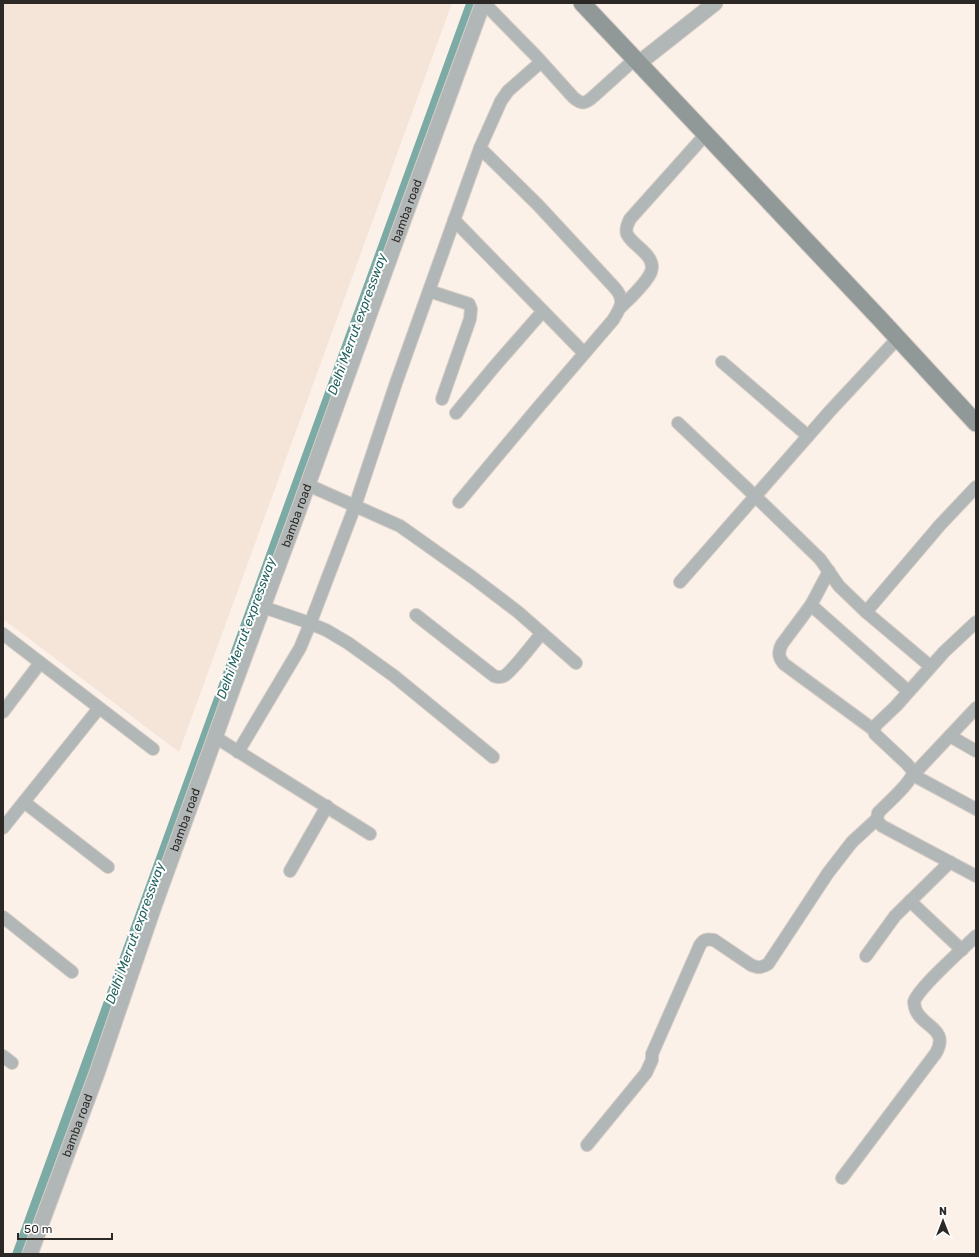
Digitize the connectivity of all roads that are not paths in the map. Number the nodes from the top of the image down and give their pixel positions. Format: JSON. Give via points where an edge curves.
{"nodes":[{"id":1,"x":483,"y":3,"type":"edge"},
{"id":2,"x":582,"y":3,"type":"edge"},
{"id":3,"x":707,"y":5,"type":"edge"},
{"id":4,"x":637,"y":61,"type":"junction"},
{"id":5,"x":541,"y":62,"type":"junction"},
{"id":6,"x":706,"y":134,"type":"junction"},
{"id":7,"x":480,"y":148,"type":"junction"},
{"id":8,"x":454,"y":220,"type":"junction"},
{"id":9,"x":429,"y":291,"type":"junction"},
{"id":10,"x":620,"y":307,"type":"junction"},
{"id":11,"x":543,"y":311,"type":"junction"},
{"id":12,"x":898,"y":338,"type":"junction"},
{"id":13,"x":584,"y":353,"type":"junction"},
{"id":14,"x":722,"y":362,"type":"dead end"},
{"id":15,"x":442,"y":399,"type":"dead end"},
{"id":16,"x":456,"y":413,"type":"dead end"},
{"id":17,"x":976,"y":423,"type":"edge"},
{"id":18,"x":678,"y":424,"type":"dead end"},
{"id":19,"x":808,"y":436,"type":"junction"},
{"id":20,"x":308,"y":485,"type":"junction"},
{"id":21,"x":976,"y":487,"type":"edge"},
{"id":22,"x":755,"y":496,"type":"junction"},
{"id":23,"x":459,"y":502,"type":"dead end"},
{"id":24,"x":356,"y":506,"type":"junction"},
{"id":25,"x":829,"y":571,"type":"junction"},
{"id":26,"x":680,"y":582,"type":"dead end"},
{"id":27,"x":811,"y":605,"type":"junction"},
{"id":28,"x":263,"y":607,"type":"junction"},
{"id":29,"x":866,"y":612,"type":"junction"},
{"id":30,"x":416,"y":615,"type":"dead end"},
{"id":31,"x":976,"y":622,"type":"edge"},
{"id":32,"x":310,"y":624,"type":"junction"},
{"id":33,"x":542,"y":633,"type":"junction"},
{"id":34,"x":3,"y":634,"type":"edge"},
{"id":35,"x":40,"y":663,"type":"junction"},
{"id":36,"x":576,"y":663,"type":"dead end"},
{"id":37,"x":930,"y":666,"type":"junction"},
{"id":38,"x":908,"y":691,"type":"junction"},
{"id":39,"x":99,"y":708,"type":"junction"},
{"id":40,"x":976,"y":708,"type":"edge"},
{"id":41,"x":3,"y":712,"type":"edge"},
{"id":42,"x":874,"y":730,"type":"junction"},
{"id":43,"x":950,"y":736,"type":"junction"},
{"id":44,"x":215,"y":737,"type":"junction"},
{"id":45,"x":153,"y":749,"type":"dead end"},
{"id":46,"x":976,"y":751,"type":"edge"},
{"id":47,"x":238,"y":752,"type":"junction"},
{"id":48,"x":493,"y":757,"type":"dead end"},
{"id":49,"x":913,"y":775,"type":"junction"},
{"id":50,"x":24,"y":802,"type":"junction"},
{"id":51,"x":327,"y":806,"type":"junction"},
{"id":52,"x":976,"y":809,"type":"edge"},
{"id":53,"x":877,"y":818,"type":"junction"},
{"id":54,"x":3,"y":828,"type":"edge"},
{"id":55,"x":370,"y":834,"type":"dead end"},
{"id":56,"x":950,"y":862,"type":"junction"},
{"id":57,"x":108,"y":867,"type":"dead end"},
{"id":58,"x":290,"y":871,"type":"dead end"},
{"id":59,"x":976,"y":876,"type":"edge"},
{"id":60,"x":910,"y":901,"type":"junction"},
{"id":61,"x":3,"y":917,"type":"edge"},
{"id":62,"x":976,"y":936,"type":"edge"},
{"id":63,"x":962,"y":950,"type":"junction"},
{"id":64,"x":866,"y":956,"type":"dead end"},
{"id":65,"x":72,"y":972,"type":"dead end"},
{"id":66,"x":587,"y":1145,"type":"dead end"},
{"id":67,"x":842,"y":1178,"type":"dead end"},
{"id":68,"x":30,"y":1254,"type":"edge"}],
"edges":[{"from":1,"to":5,"type":"street"},
{"from":1,"to":20,"type":"street","name":"bamba road"},
{"from":2,"to":4,"type":"main road"},
{"from":3,"to":4,"type":"street"},
{"from":4,"to":5,"type":"street","via":[[587,102],[582,103],[573,97]]},
{"from":4,"to":6,"type":"main road"},
{"from":5,"to":7,"type":"street","via":[[508,91]]},
{"from":6,"to":10,"type":"street","via":[[630,219],[627,234],[647,255],[652,271]]},
{"from":6,"to":12,"type":"main road"},
{"from":7,"to":8,"type":"street"},
{"from":7,"to":10,"type":"street","via":[[538,205],[619,293]]},
{"from":8,"to":9,"type":"street"},
{"from":8,"to":11,"type":"street"},
{"from":9,"to":15,"type":"street","via":[[469,304],[471,309],[470,319]]},
{"from":9,"to":24,"type":"street"},
{"from":10,"to":13,"type":"street","via":[[613,320]]},
{"from":11,"to":13,"type":"street"},
{"from":11,"to":16,"type":"street"},
{"from":12,"to":17,"type":"main road"},
{"from":12,"to":19,"type":"street"},
{"from":13,"to":23,"type":"street"},
{"from":14,"to":19,"type":"street"},
{"from":18,"to":22,"type":"street"},
{"from":19,"to":22,"type":"street"},
{"from":20,"to":24,"type":"street"},
{"from":20,"to":28,"type":"street","name":"bamba road"},
{"from":21,"to":29,"type":"street"},
{"from":22,"to":25,"type":"street","via":[[820,559]]},
{"from":22,"to":26,"type":"street"},
{"from":24,"to":32,"type":"street"},
{"from":24,"to":33,"type":"street","via":[[411,533],[518,612]]},
{"from":25,"to":27,"type":"street"},
{"from":25,"to":29,"type":"street","via":[[839,586]]},
{"from":27,"to":38,"type":"street"},
{"from":27,"to":42,"type":"street","via":[[782,644],[779,658]]},
{"from":28,"to":32,"type":"street"},
{"from":28,"to":44,"type":"street","name":"bamba road"},
{"from":29,"to":37,"type":"street"},
{"from":30,"to":33,"type":"street","via":[[494,676],[499,677],[505,676],[511,670]]},
{"from":31,"to":37,"type":"street"},
{"from":32,"to":47,"type":"street","via":[[300,648]]},
{"from":32,"to":48,"type":"street","via":[[348,643],[394,676]]},
{"from":33,"to":36,"type":"street"},
{"from":34,"to":35,"type":"street"},
{"from":35,"to":39,"type":"street"},
{"from":35,"to":41,"type":"street"},
{"from":37,"to":38,"type":"street"},
{"from":38,"to":42,"type":"street"},
{"from":39,"to":45,"type":"street"},
{"from":39,"to":50,"type":"street"},
{"from":40,"to":43,"type":"street"},
{"from":42,"to":49,"type":"street","via":[[875,734],[911,768]]},
{"from":43,"to":46,"type":"street"},
{"from":43,"to":49,"type":"street"},
{"from":44,"to":47,"type":"street"},
{"from":44,"to":68,"type":"street","name":"bamba road","via":[[100,1066]]},
{"from":47,"to":51,"type":"street"},
{"from":49,"to":52,"type":"street"},
{"from":49,"to":53,"type":"street","via":[[878,813]]},
{"from":50,"to":54,"type":"street"},
{"from":50,"to":57,"type":"street"},
{"from":51,"to":55,"type":"street"},
{"from":51,"to":58,"type":"street"},
{"from":53,"to":56,"type":"street","via":[[882,826]]},
{"from":53,"to":66,"type":"street","via":[[852,842],[828,873],[768,964],[757,968],[714,940],[708,939],[700,945],[646,1073]]},
{"from":56,"to":59,"type":"street"},
{"from":56,"to":60,"type":"street"},
{"from":60,"to":63,"type":"street"},
{"from":60,"to":64,"type":"street","via":[[895,916]]},
{"from":61,"to":65,"type":"street"},
{"from":62,"to":63,"type":"street"},
{"from":63,"to":67,"type":"street","via":[[927,983],[914,1003],[917,1014],[937,1032],[940,1039],[938,1050]]}]}
